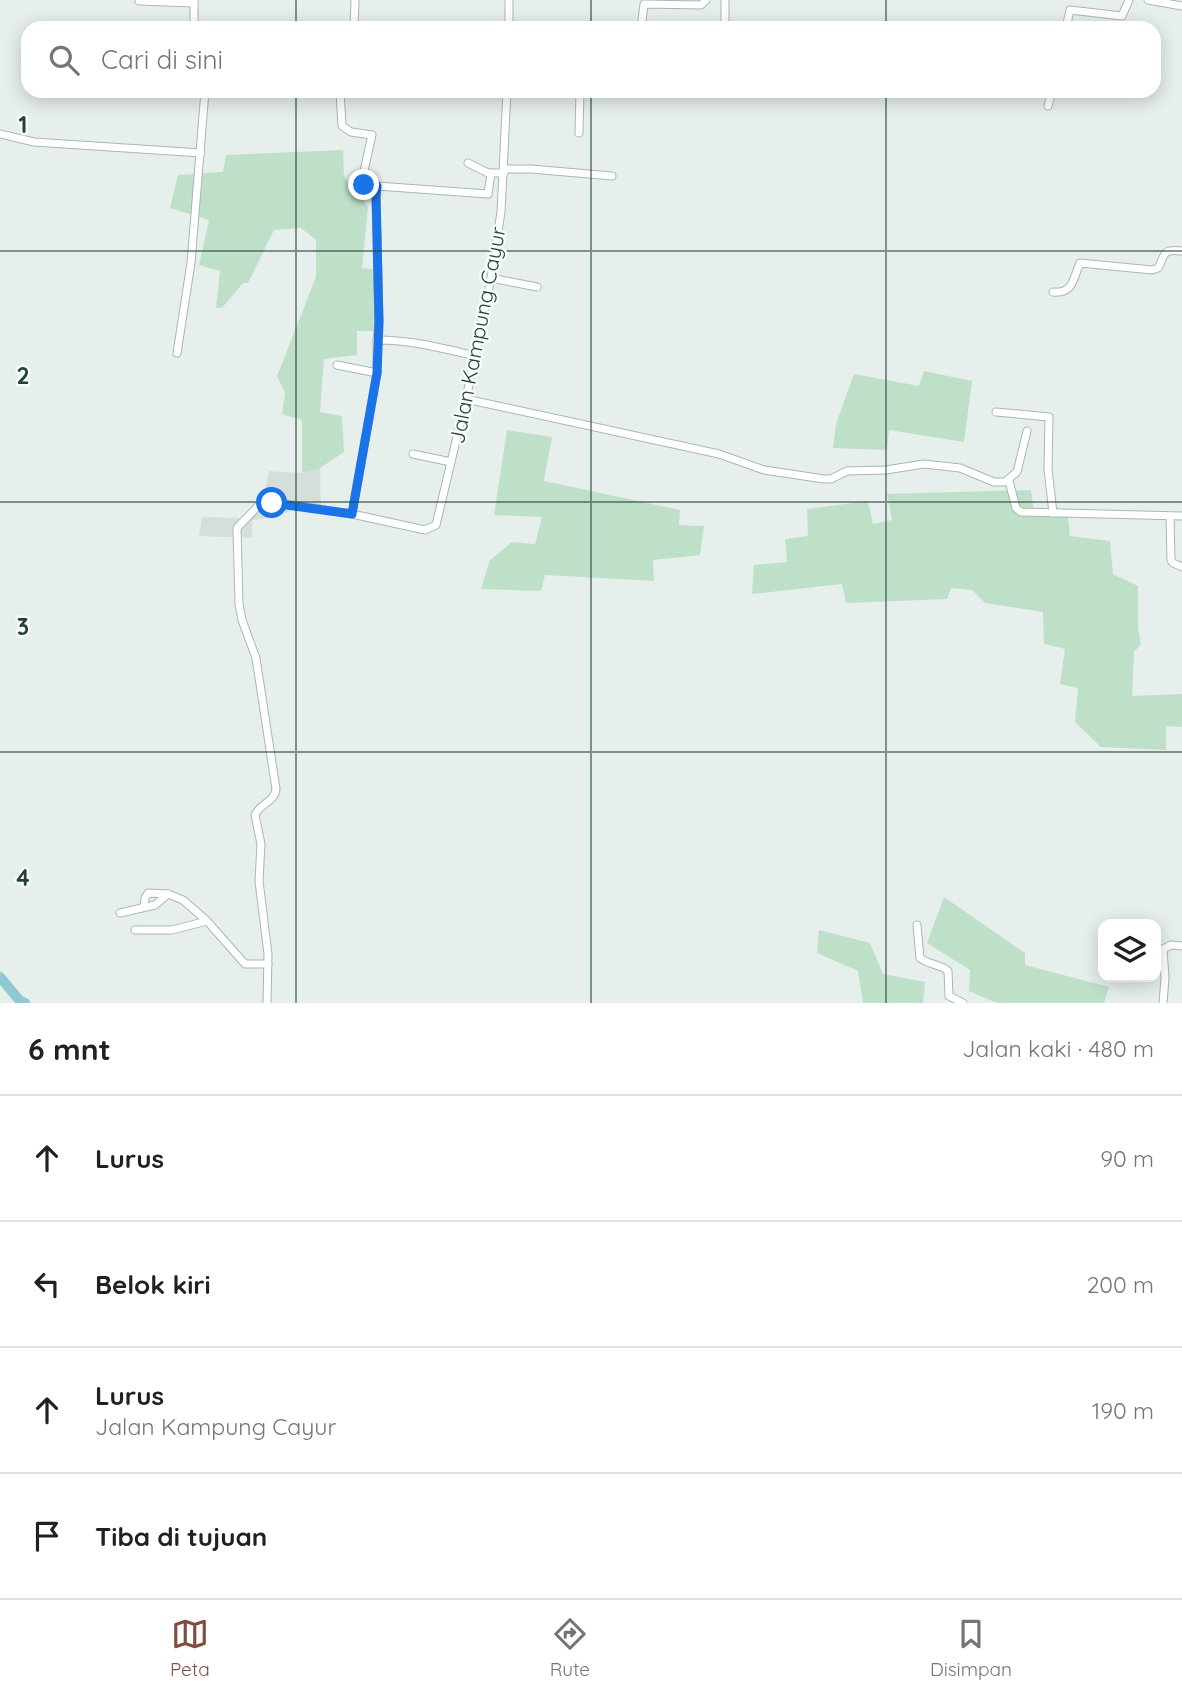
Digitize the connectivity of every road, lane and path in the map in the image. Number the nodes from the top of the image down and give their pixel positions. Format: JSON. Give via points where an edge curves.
{"nodes":[{"id":1,"x":355,"y":0,"type":"edge"},
{"id":2,"x":509,"y":0,"type":"edge"},
{"id":3,"x":706,"y":0,"type":"edge"},
{"id":4,"x":725,"y":0,"type":"edge"},
{"id":5,"x":1129,"y":0,"type":"edge"},
{"id":6,"x":1148,"y":0,"type":"edge"},
{"id":7,"x":194,"y":1,"type":"edge"},
{"id":8,"x":139,"y":2,"type":"edge"},
{"id":9,"x":1182,"y":6,"type":"edge"},
{"id":10,"x":194,"y":21,"type":"edge"},
{"id":11,"x":354,"y":21,"type":"edge"},
{"id":12,"x":509,"y":21,"type":"edge"},
{"id":13,"x":642,"y":21,"type":"edge"},
{"id":14,"x":724,"y":21,"type":"edge"},
{"id":15,"x":1068,"y":21,"type":"edge"},
{"id":16,"x":205,"y":98,"type":"edge"},
{"id":17,"x":340,"y":98,"type":"edge"},
{"id":18,"x":507,"y":98,"type":"edge"},
{"id":19,"x":580,"y":98,"type":"edge"},
{"id":20,"x":1050,"y":98,"type":"edge"},
{"id":21,"x":1048,"y":106,"type":"dead end"},
{"id":22,"x":579,"y":132,"type":"dead end"},
{"id":23,"x":0,"y":134,"type":"edge"},
{"id":24,"x":201,"y":153,"type":"junction"},
{"id":25,"x":468,"y":163,"type":"dead end"},
{"id":26,"x":504,"y":171,"type":"junction"},
{"id":27,"x":491,"y":173,"type":"junction"},
{"id":28,"x":612,"y":176,"type":"dead end"},
{"id":29,"x":377,"y":186,"type":"junction"},
{"id":30,"x":1182,"y":251,"type":"edge"},
{"id":31,"x":491,"y":278,"type":"junction"},
{"id":32,"x":537,"y":287,"type":"dead end"},
{"id":33,"x":1053,"y":292,"type":"dead end"},
{"id":34,"x":377,"y":340,"type":"junction"},
{"id":35,"x":177,"y":353,"type":"dead end"},
{"id":36,"x":475,"y":356,"type":"junction"},
{"id":37,"x":337,"y":365,"type":"dead end"},
{"id":38,"x":377,"y":373,"type":"junction"},
{"id":39,"x":466,"y":400,"type":"junction"},
{"id":40,"x":996,"y":412,"type":"dead end"},
{"id":41,"x":1027,"y":431,"type":"dead end"},
{"id":42,"x":413,"y":454,"type":"dead end"},
{"id":43,"x":451,"y":463,"type":"junction"},
{"id":44,"x":1009,"y":481,"type":"junction"},
{"id":45,"x":1053,"y":513,"type":"junction"},
{"id":46,"x":352,"y":514,"type":"junction"},
{"id":47,"x":1182,"y":516,"type":"edge"},
{"id":48,"x":1170,"y":517,"type":"junction"},
{"id":49,"x":1182,"y":568,"type":"edge"},
{"id":50,"x":168,"y":894,"type":"junction"},
{"id":51,"x":144,"y":907,"type":"junction"},
{"id":52,"x":120,"y":913,"type":"dead end"},
{"id":53,"x":207,"y":920,"type":"junction"},
{"id":54,"x":917,"y":925,"type":"dead end"},
{"id":55,"x":135,"y":930,"type":"dead end"},
{"id":56,"x":1182,"y":946,"type":"edge"},
{"id":57,"x":268,"y":964,"type":"junction"},
{"id":58,"x":947,"y":1000,"type":"edge"},
{"id":59,"x":267,"y":1003,"type":"edge"},
{"id":60,"x":963,"y":1003,"type":"edge"},
{"id":61,"x":1163,"y":1003,"type":"edge"}],
"edges":[{"from":1,"to":11,"type":"street"},
{"from":2,"to":12,"type":"street"},
{"from":3,"to":13,"type":"street","via":[[701,5],[644,4]]},
{"from":4,"to":14,"type":"street"},
{"from":5,"to":15,"type":"street","via":[[1122,16],[1070,10]]},
{"from":6,"to":9,"type":"street"},
{"from":7,"to":8,"type":"street"},
{"from":7,"to":10,"type":"street"},
{"from":16,"to":24,"type":"street"},
{"from":17,"to":29,"type":"street","via":[[342,126],[372,135],[362,180],[364,185]]},
{"from":18,"to":26,"type":"street","name":"Jalan Kampung Cayur"},
{"from":19,"to":22,"type":"street"},
{"from":20,"to":21,"type":"street"},
{"from":23,"to":24,"type":"street","via":[[34,142]]},
{"from":24,"to":35,"type":"street"},
{"from":25,"to":27,"type":"street"},
{"from":26,"to":27,"type":"street"},
{"from":26,"to":28,"type":"street"},
{"from":26,"to":31,"type":"street","name":"Jalan Kampung Cayur"},
{"from":27,"to":29,"type":"street","via":[[488,194]]},
{"from":29,"to":34,"type":"street"},
{"from":30,"to":33,"type":"street","via":[[1168,251],[1152,270],[1080,263],[1068,290]]},
{"from":31,"to":32,"type":"street"},
{"from":31,"to":36,"type":"street","name":"Jalan Kampung Cayur"},
{"from":34,"to":36,"type":"street"},
{"from":34,"to":38,"type":"street"},
{"from":36,"to":39,"type":"street","name":"Jalan Kampung Cayur"},
{"from":37,"to":38,"type":"street"},
{"from":38,"to":46,"type":"street"},
{"from":39,"to":43,"type":"street","name":"Jalan Kampung Cayur"},
{"from":39,"to":44,"type":"street","via":[[807,477],[831,479],[847,471],[924,464],[968,470],[994,482]]},
{"from":40,"to":45,"type":"street","via":[[1049,417]]},
{"from":41,"to":44,"type":"street","via":[[1020,464]]},
{"from":42,"to":43,"type":"street"},
{"from":43,"to":46,"type":"street","name":"Jalan Kampung Cayur","via":[[433,528]]},
{"from":44,"to":45,"type":"street","via":[[1018,511]]},
{"from":45,"to":48,"type":"street"},
{"from":46,"to":57,"type":"street","via":[[286,504],[258,505],[237,530],[239,604],[256,658],[276,789],[272,800],[255,815]]},
{"from":47,"to":48,"type":"street"},
{"from":48,"to":49,"type":"street","via":[[1171,559]]},
{"from":50,"to":51,"type":"street"},
{"from":50,"to":51,"type":"street","via":[[148,893]]},
{"from":50,"to":53,"type":"street"},
{"from":51,"to":52,"type":"street"},
{"from":53,"to":55,"type":"street","via":[[172,930]]},
{"from":53,"to":57,"type":"street","via":[[245,964]]},
{"from":54,"to":58,"type":"street","via":[[920,958],[948,971]]},
{"from":56,"to":61,"type":"street","via":[[1171,944],[1163,949]]},
{"from":57,"to":59,"type":"street"},
{"from":58,"to":60,"type":"street"}]}
